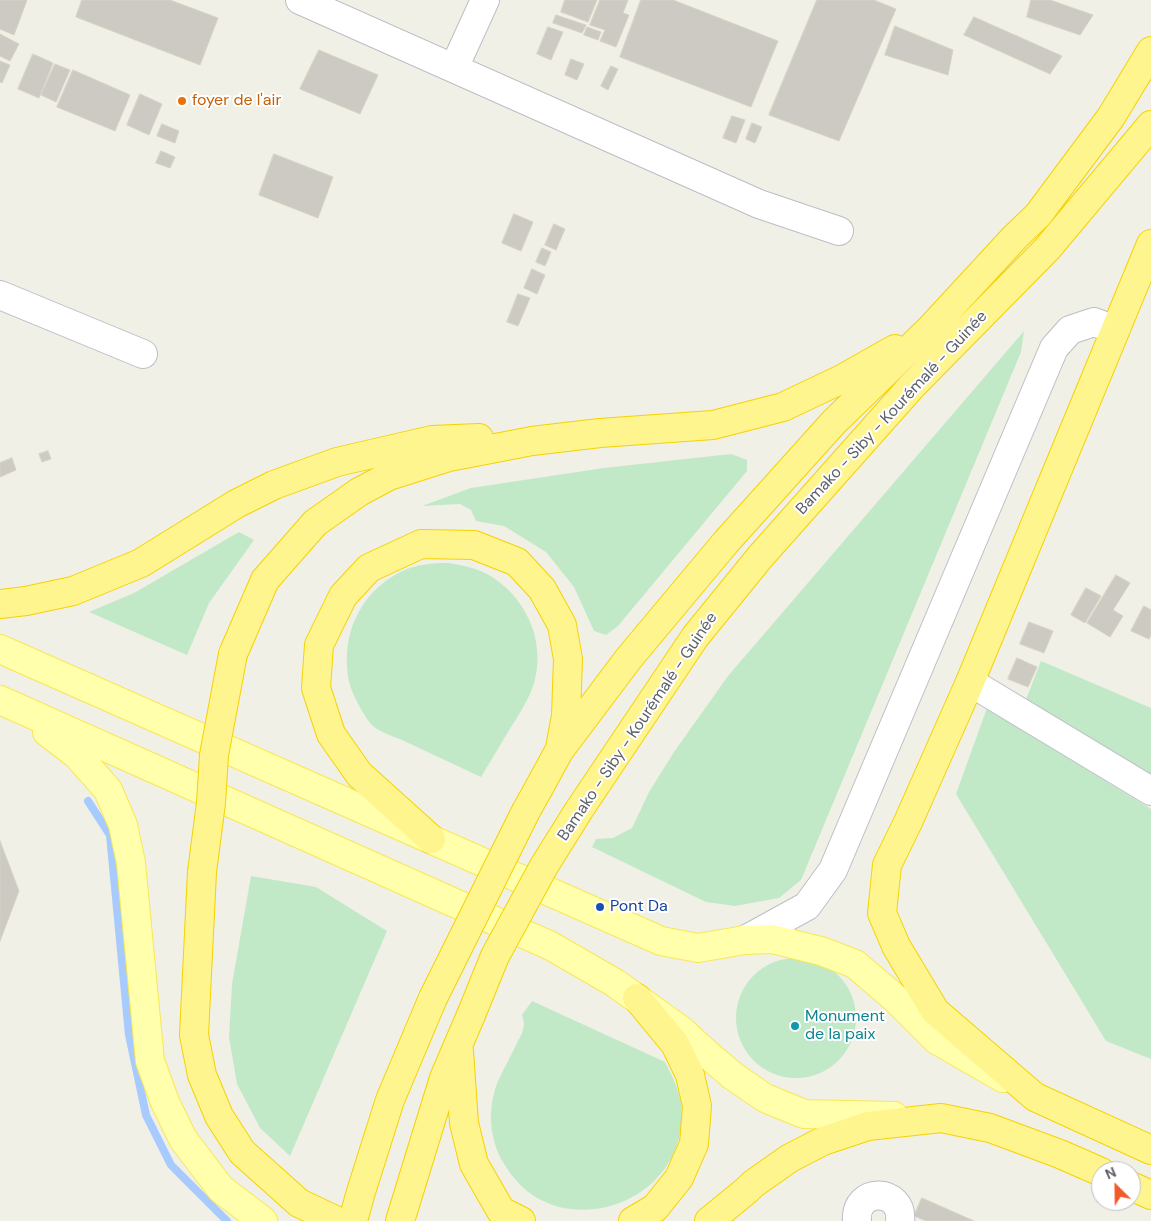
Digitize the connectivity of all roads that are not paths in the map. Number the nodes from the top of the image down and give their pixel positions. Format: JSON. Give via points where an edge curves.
{"nodes":[{"id":1,"x":300,"y":0,"type":"edge"},
{"id":2,"x":485,"y":0,"type":"edge"},
{"id":3,"x":1151,"y":51,"type":"edge"},
{"id":4,"x":454,"y":68,"type":"junction"},
{"id":5,"x":1151,"y":125,"type":"edge"},
{"id":6,"x":839,"y":231,"type":"dead end"},
{"id":7,"x":1151,"y":244,"type":"edge"},
{"id":8,"x":0,"y":295,"type":"edge"},
{"id":9,"x":931,"y":328,"type":"junction"},
{"id":10,"x":1115,"y":330,"type":"junction"},
{"id":11,"x":143,"y":354,"type":"dead end"},
{"id":12,"x":532,"y":441,"type":"junction"},
{"id":13,"x":0,"y":604,"type":"edge"},
{"id":14,"x":0,"y":650,"type":"edge"},
{"id":15,"x":970,"y":682,"type":"junction"},
{"id":16,"x":5,"y":702,"type":"edge"},
{"id":17,"x":559,"y":751,"type":"junction"},
{"id":18,"x":1151,"y":791,"type":"edge"},
{"id":19,"x":431,"y":840,"type":"junction"},
{"id":20,"x":745,"y":940,"type":"junction"},
{"id":21,"x":636,"y":998,"type":"junction"},
{"id":22,"x":458,"y":1043,"type":"junction"},
{"id":23,"x":1035,"y":1096,"type":"junction"},
{"id":24,"x":941,"y":1118,"type":"junction"},
{"id":25,"x":1151,"y":1150,"type":"edge"},
{"id":26,"x":1091,"y":1168,"type":"edge"},
{"id":27,"x":748,"y":1190,"type":"junction"},
{"id":28,"x":401,"y":1216,"type":"edge"},
{"id":29,"x":263,"y":1221,"type":"edge"},
{"id":30,"x":336,"y":1221,"type":"edge"},
{"id":31,"x":353,"y":1221,"type":"edge"},
{"id":32,"x":521,"y":1221,"type":"edge"},
{"id":33,"x":633,"y":1221,"type":"edge"},
{"id":34,"x":708,"y":1221,"type":"edge"},
{"id":35,"x":723,"y":1221,"type":"edge"},
{"id":36,"x":857,"y":1221,"type":"edge"},
{"id":37,"x":900,"y":1221,"type":"edge"}],
"edges":[{"from":1,"to":4,"type":"street"},
{"from":2,"to":4,"type":"street"},
{"from":3,"to":9,"type":"highway","name":"Bamako - Siby - Kourémalé - Guinée","via":[[1111,117],[1038,215]]},
{"from":4,"to":6,"type":"street","via":[[759,204]]},
{"from":5,"to":22,"type":"highway","name":"Bamako - Siby - Kourémalé - Guinée","bridge":true,"via":[[1048,249],[912,386],[760,557],[695,637],[544,866],[495,956]]},
{"from":7,"to":10,"type":"highway"},
{"from":8,"to":11,"type":"street"},
{"from":9,"to":12,"type":"highway","via":[[842,379],[782,407],[713,425]]},
{"from":9,"to":17,"type":"highway","name":"Bamako - Siby - Kourémalé - Guinée","via":[[834,422],[726,542],[630,658]]},
{"from":10,"to":15,"type":"highway"},
{"from":10,"to":20,"type":"street","via":[[1094,322],[1070,330],[1054,348],[833,870],[807,906]]},
{"from":12,"to":13,"type":"highway","via":[[490,437],[432,440],[337,462],[274,485],[236,504],[141,563],[73,591]]},
{"from":12,"to":30,"type":"highway","bridge":true,"via":[[441,460],[389,476],[351,497],[315,523],[266,580],[233,654],[214,755],[202,872],[194,1035],[202,1075],[219,1116],[242,1152],[299,1203]]},
{"from":14,"to":19,"type":"main road"},
{"from":15,"to":18,"type":"street"},
{"from":15,"to":23,"type":"highway","via":[[887,865],[882,913],[896,946],[935,1010]]},
{"from":16,"to":21,"type":"main road","via":[[551,946]]},
{"from":16,"to":29,"type":"main road","via":[[77,755],[108,790],[123,825],[131,863],[150,1061],[183,1139],[221,1189]]},
{"from":17,"to":19,"type":"highway","via":[[566,716],[568,659],[562,625],[542,589],[517,562],[474,545],[421,544],[369,568],[343,596],[319,645],[316,688],[331,734],[359,774]]},
{"from":17,"to":31,"type":"highway","name":"Bamako - Siby - Kourémalé - Guinée","bridge":true,"via":[[434,998],[390,1100]]},
{"from":19,"to":20,"type":"main road","via":[[661,941],[698,948]]},
{"from":20,"to":23,"type":"main road","via":[[772,939],[821,951],[855,964],[937,1040]]},
{"from":21,"to":24,"type":"main road","via":[[682,1031],[733,1076],[765,1098],[804,1114]]},
{"from":21,"to":33,"type":"highway","via":[[675,1044],[690,1075],[697,1106],[694,1144],[679,1178],[655,1208]]},
{"from":22,"to":28,"type":"highway","name":"Bamako - Siby - Kourémalé - Guinée"},
{"from":22,"to":32,"type":"highway","via":[[464,1123],[474,1164],[501,1211]]},
{"from":23,"to":25,"type":"highway"},
{"from":24,"to":26,"type":"highway","via":[[990,1128]]},
{"from":24,"to":27,"type":"highway","via":[[868,1126],[823,1141],[790,1158]]},
{"from":27,"to":34,"type":"highway"},
{"from":27,"to":35,"type":"street"},
{"from":36,"to":37,"type":"street","via":[[862,1202],[884,1195],[899,1207]]}]}
